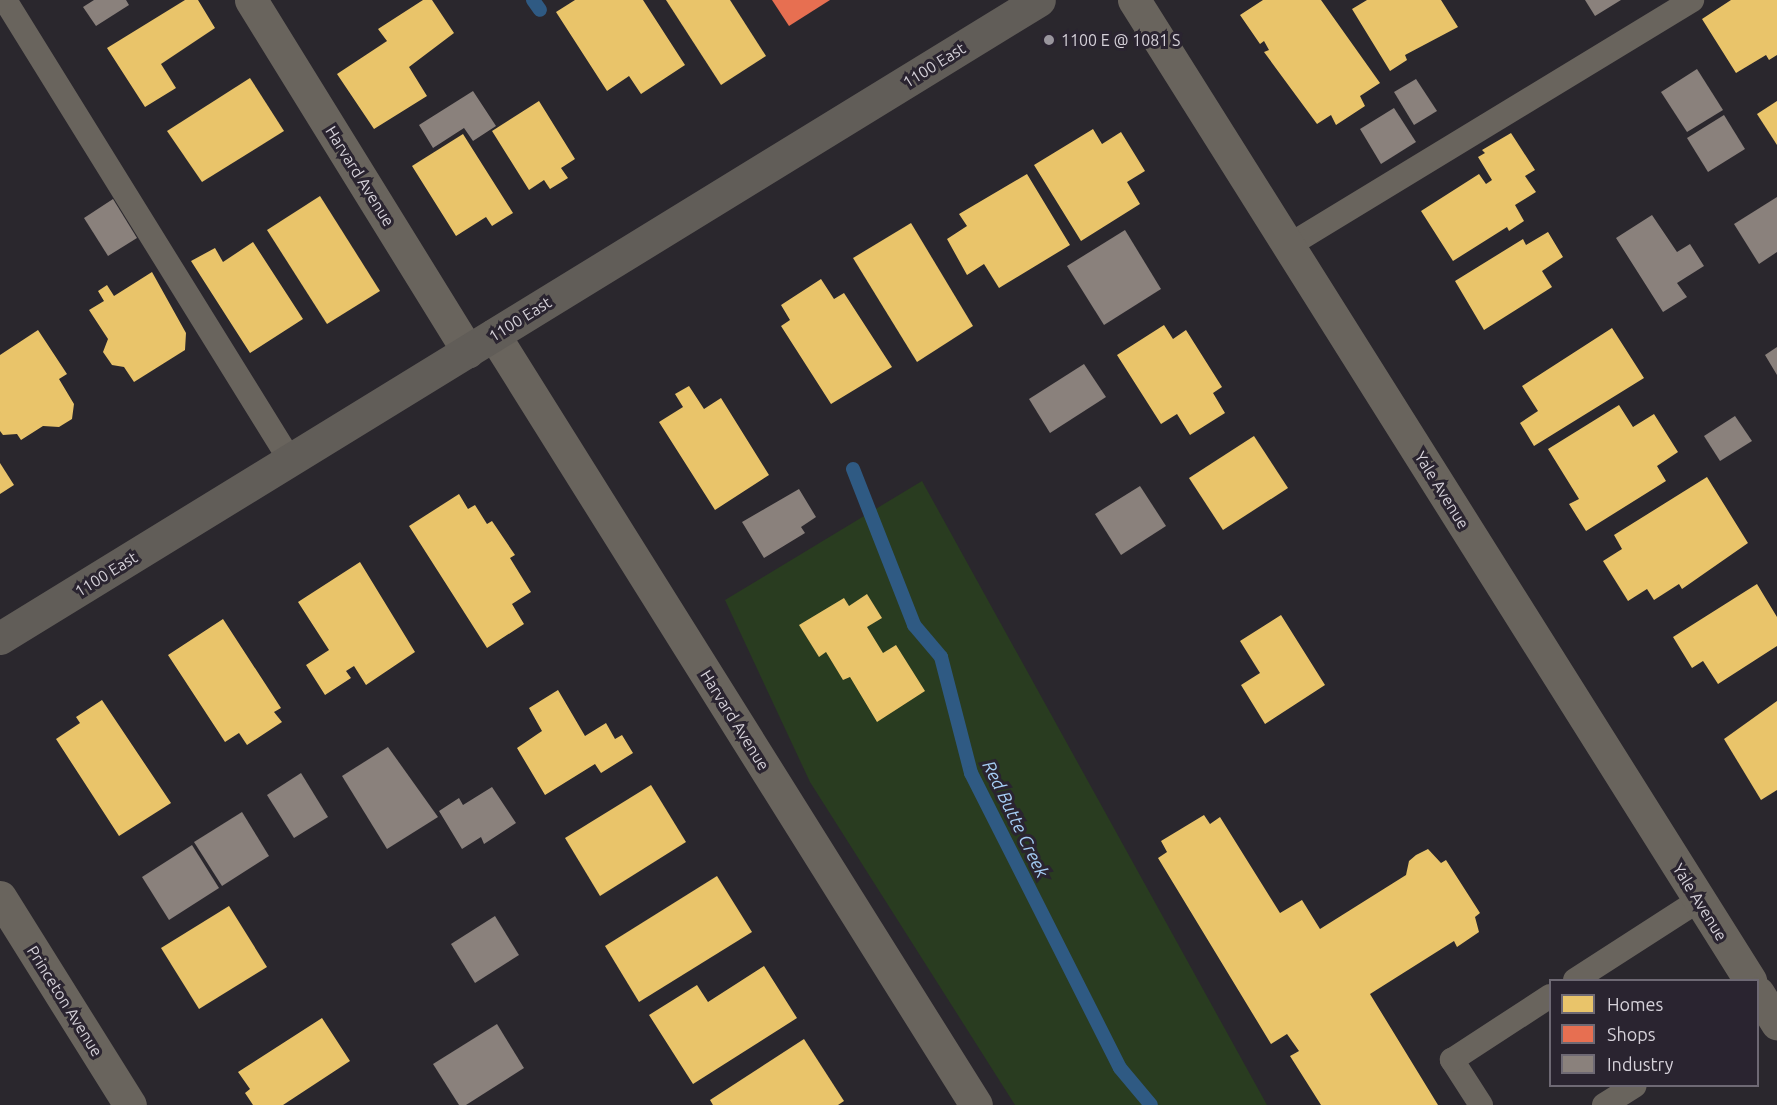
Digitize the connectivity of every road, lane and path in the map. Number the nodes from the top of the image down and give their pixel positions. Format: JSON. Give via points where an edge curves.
{"nodes":[{"id":1,"x":5,"y":0,"type":"edge"},
{"id":2,"x":251,"y":0,"type":"edge"},
{"id":3,"x":1039,"y":0,"type":"edge"},
{"id":4,"x":1134,"y":0,"type":"edge"},
{"id":5,"x":1692,"y":0,"type":"edge"},
{"id":6,"x":1288,"y":246,"type":"junction"},
{"id":7,"x":481,"y":343,"type":"junction"},
{"id":8,"x":290,"y":460,"type":"junction"},
{"id":9,"x":0,"y":638,"type":"edge"},
{"id":10,"x":0,"y":897,"type":"edge"},
{"id":11,"x":1699,"y":900,"type":"junction"},
{"id":12,"x":1578,"y":979,"type":"edge"},
{"id":13,"x":1747,"y":979,"type":"edge"},
{"id":14,"x":1549,"y":997,"type":"edge"},
{"id":15,"x":1633,"y":1087,"type":"edge"},
{"id":16,"x":130,"y":1105,"type":"edge"},
{"id":17,"x":976,"y":1105,"type":"edge"},
{"id":18,"x":1481,"y":1105,"type":"edge"},
{"id":19,"x":1604,"y":1105,"type":"edge"}],
"edges":[{"from":1,"to":8,"type":"lane"},
{"from":2,"to":7,"type":"street","name":"Harvard Avenue"},
{"from":3,"to":7,"type":"street","name":"1100 East"},
{"from":4,"to":6,"type":"street","name":"Yale Avenue"},
{"from":5,"to":6,"type":"lane"},
{"from":6,"to":11,"type":"street","name":"Yale Avenue"},
{"from":7,"to":8,"type":"street","name":"1100 East"},
{"from":7,"to":17,"type":"street","name":"Harvard Avenue"},
{"from":8,"to":9,"type":"street","name":"1100 East"},
{"from":10,"to":16,"type":"street","name":"Princeton Avenue"},
{"from":11,"to":12,"type":"lane"},
{"from":11,"to":13,"type":"street","name":"Yale Avenue"},
{"from":14,"to":18,"type":"lane","via":[[1452,1060]]},
{"from":15,"to":19,"type":"lane"}]}
